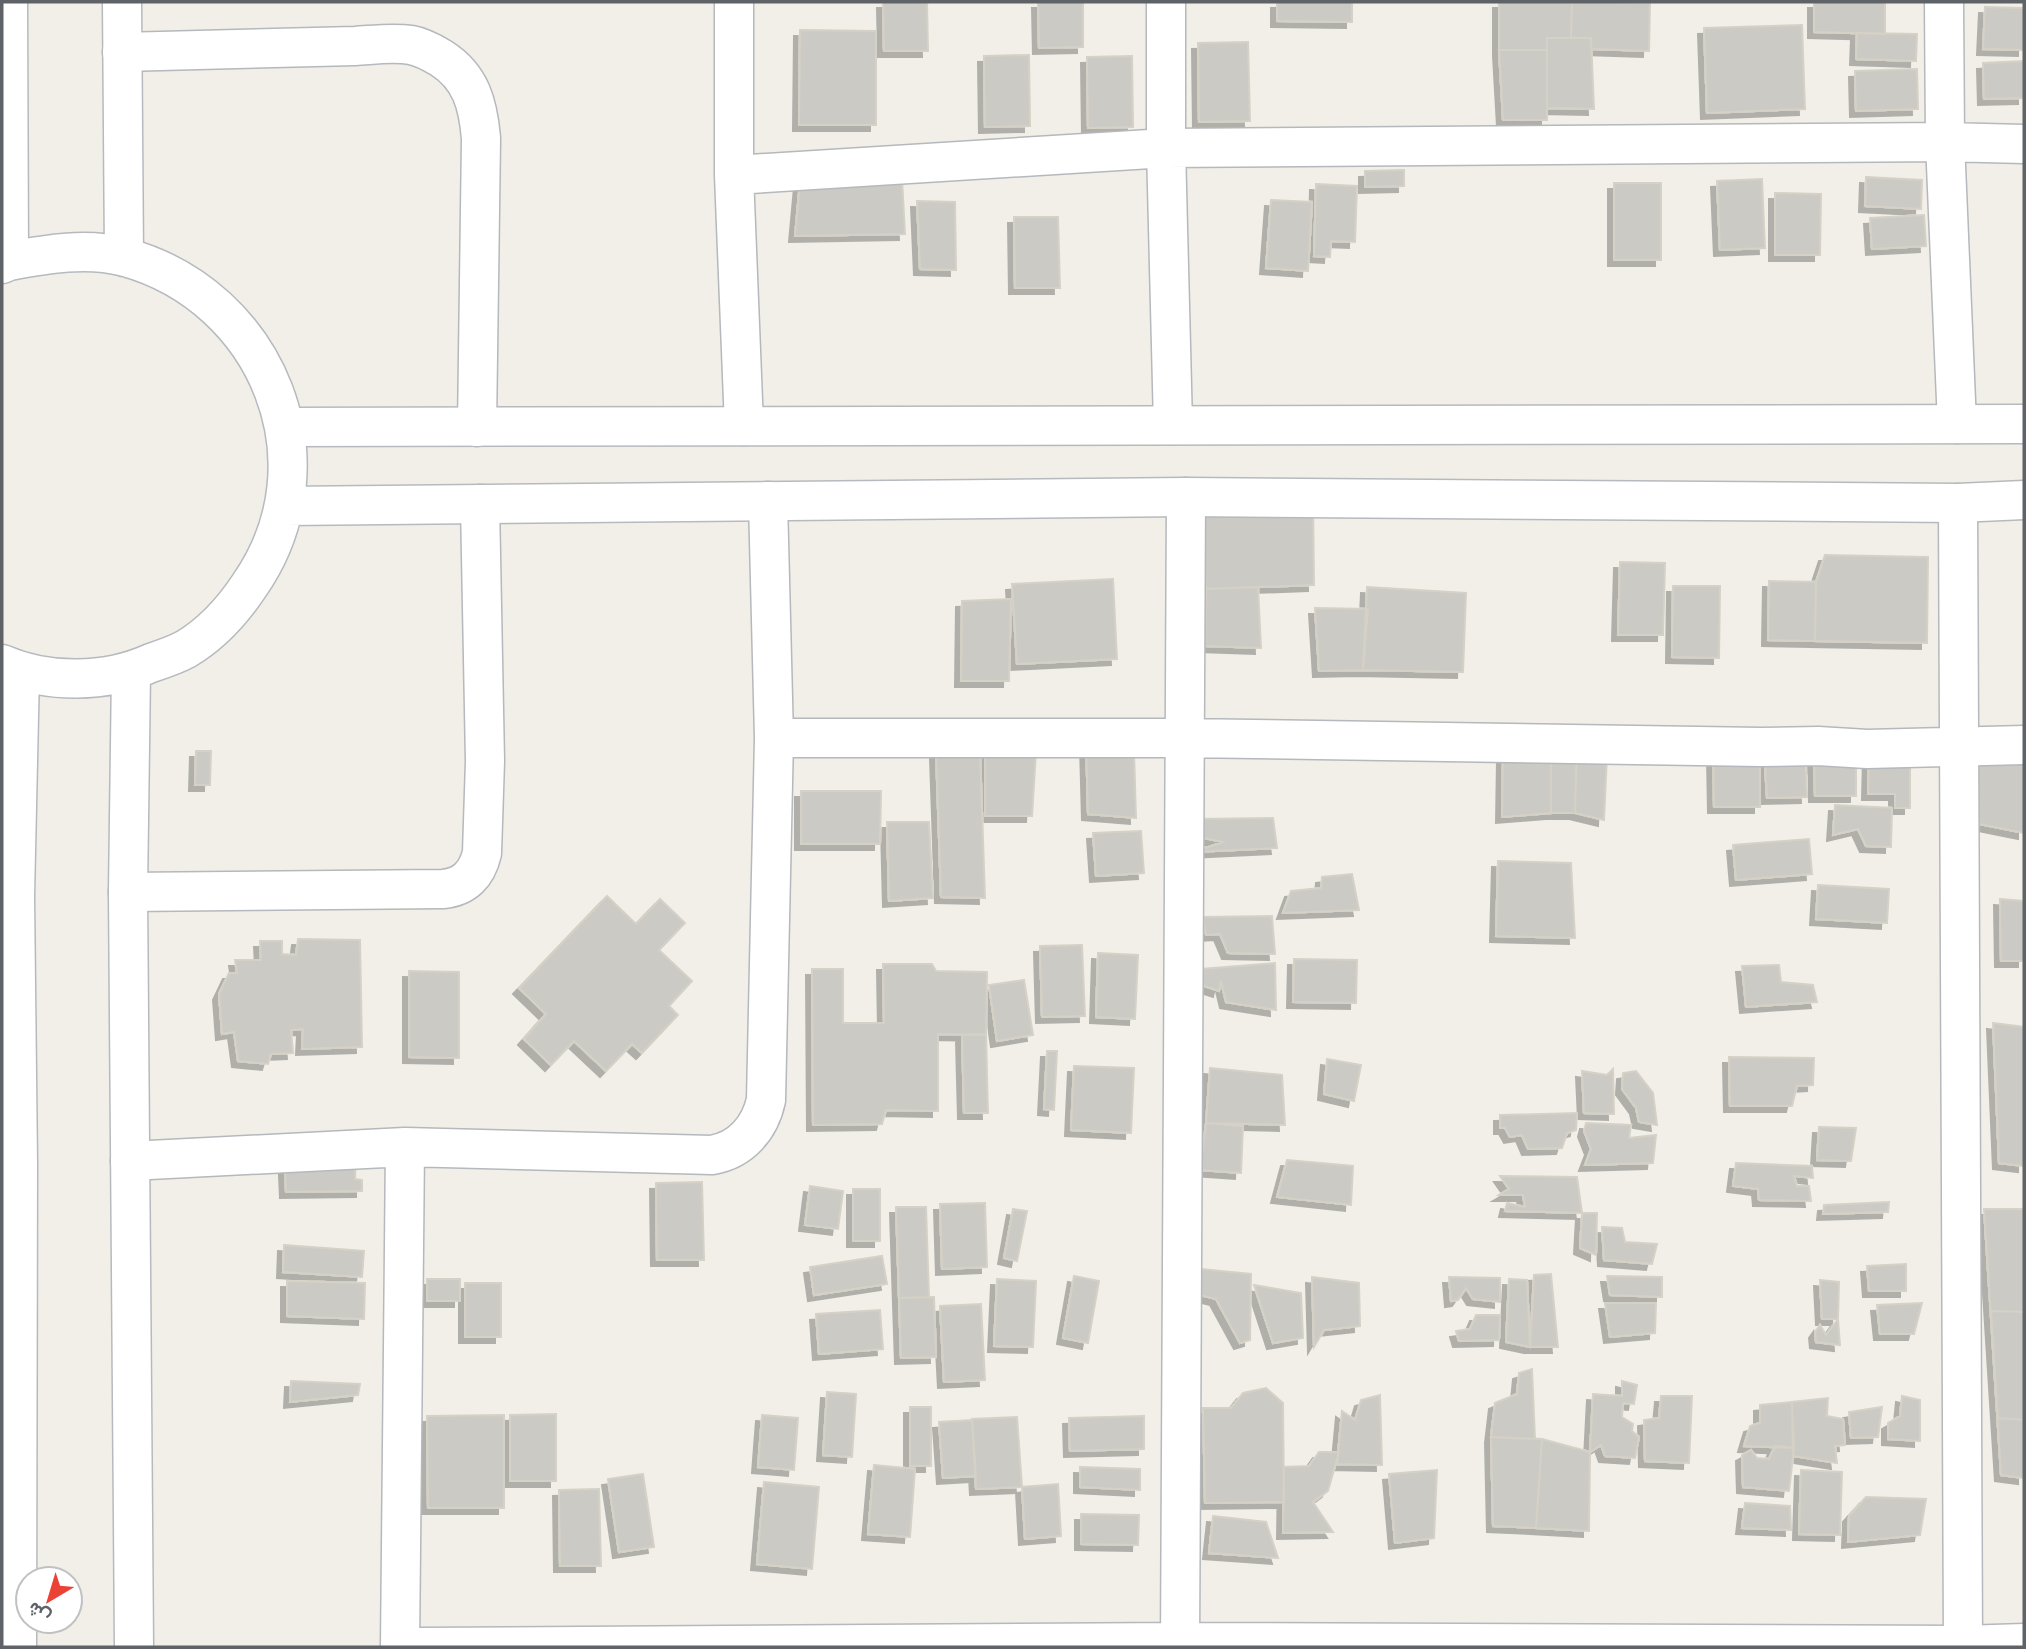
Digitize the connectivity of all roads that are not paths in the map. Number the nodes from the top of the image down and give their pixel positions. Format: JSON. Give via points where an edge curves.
{"nodes":[{"id":1,"x":8,"y":2,"type":"edge"},
{"id":2,"x":122,"y":2,"type":"edge"},
{"id":3,"x":734,"y":2,"type":"edge"},
{"id":4,"x":1166,"y":2,"type":"edge"},
{"id":5,"x":1944,"y":2,"type":"edge"},
{"id":6,"x":122,"y":52,"type":"junction"},
{"id":7,"x":5,"y":57,"type":"edge"},
{"id":8,"x":1945,"y":142,"type":"junction"},
{"id":9,"x":2024,"y":144,"type":"edge"},
{"id":10,"x":1166,"y":148,"type":"junction"},
{"id":11,"x":734,"y":175,"type":"junction"},
{"id":12,"x":124,"y":257,"type":"junction"},
{"id":13,"x":6,"y":262,"type":"edge"},
{"id":14,"x":1957,"y":424,"type":"junction"},
{"id":15,"x":2024,"y":424,"type":"edge"},
{"id":16,"x":1173,"y":425,"type":"junction"},
{"id":17,"x":744,"y":426,"type":"junction"},
{"id":18,"x":286,"y":427,"type":"junction"},
{"id":19,"x":477,"y":427,"type":"junction"},
{"id":20,"x":1186,"y":497,"type":"junction"},
{"id":21,"x":2024,"y":500,"type":"edge"},
{"id":22,"x":768,"y":501,"type":"junction"},
{"id":23,"x":1958,"y":503,"type":"junction"},
{"id":24,"x":480,"y":504,"type":"junction"},
{"id":25,"x":285,"y":506,"type":"junction"},
{"id":26,"x":11,"y":668,"type":"edge"},
{"id":27,"x":131,"y":672,"type":"junction"},
{"id":28,"x":1184,"y":737,"type":"junction"},
{"id":29,"x":774,"y":738,"type":"junction"},
{"id":30,"x":2024,"y":745,"type":"edge"},
{"id":31,"x":1959,"y":747,"type":"junction"},
{"id":32,"x":128,"y":892,"type":"junction"},
{"id":33,"x":8,"y":896,"type":"edge"},
{"id":34,"x":405,"y":1147,"type":"junction"},
{"id":35,"x":130,"y":1160,"type":"junction"},
{"id":36,"x":10,"y":1164,"type":"edge"},
{"id":37,"x":2024,"y":1643,"type":"edge"},
{"id":38,"x":1180,"y":1644,"type":"edge"},
{"id":39,"x":1963,"y":1646,"type":"edge"},
{"id":40,"x":17,"y":1647,"type":"edge"},
{"id":41,"x":134,"y":1647,"type":"edge"},
{"id":42,"x":400,"y":1647,"type":"edge"},
{"id":43,"x":420,"y":1647,"type":"edge"}],
"edges":[{"from":1,"to":7,"type":"street"},
{"from":2,"to":6,"type":"street"},
{"from":3,"to":11,"type":"street"},
{"from":4,"to":10,"type":"street"},
{"from":5,"to":8,"type":"street"},
{"from":6,"to":12,"type":"street"},
{"from":6,"to":19,"type":"street","via":[[390,44],[424,49],[454,66],[474,94],[481,138]]},
{"from":7,"to":13,"type":"street"},
{"from":8,"to":9,"type":"street"},
{"from":8,"to":10,"type":"street"},
{"from":8,"to":14,"type":"street"},
{"from":10,"to":11,"type":"street"},
{"from":10,"to":16,"type":"street"},
{"from":11,"to":17,"type":"street"},
{"from":12,"to":13,"type":"street","via":[[66,251]]},
{"from":12,"to":18,"type":"street","via":[[181,280],[230,318],[265,368]]},
{"from":14,"to":15,"type":"street"},
{"from":14,"to":16,"type":"street"},
{"from":16,"to":17,"type":"street"},
{"from":17,"to":19,"type":"street"},
{"from":18,"to":19,"type":"street"},
{"from":18,"to":25,"type":"street"},
{"from":20,"to":22,"type":"street"},
{"from":20,"to":23,"type":"street"},
{"from":20,"to":28,"type":"street"},
{"from":21,"to":23,"type":"street"},
{"from":22,"to":24,"type":"street"},
{"from":22,"to":29,"type":"street"},
{"from":23,"to":31,"type":"street"},
{"from":24,"to":25,"type":"street"},
{"from":24,"to":32,"type":"street","via":[[485,761],[482,853],[470,878],[460,887],[443,889]]},
{"from":25,"to":27,"type":"street","via":[[266,562],[232,611],[186,649]]},
{"from":26,"to":27,"type":"street","via":[[76,679]]},
{"from":26,"to":33,"type":"street"},
{"from":27,"to":32,"type":"street"},
{"from":28,"to":29,"type":"street"},
{"from":28,"to":31,"type":"street"},
{"from":28,"to":38,"type":"street"},
{"from":29,"to":34,"type":"street","via":[[766,1100],[763,1114],[743,1143],[712,1156]]},
{"from":30,"to":31,"type":"street"},
{"from":31,"to":39,"type":"street"},
{"from":32,"to":35,"type":"street"},
{"from":33,"to":36,"type":"street"},
{"from":34,"to":35,"type":"street"},
{"from":34,"to":42,"type":"street"},
{"from":35,"to":41,"type":"street"},
{"from":36,"to":40,"type":"street"},
{"from":37,"to":39,"type":"street"},
{"from":38,"to":39,"type":"street"},
{"from":38,"to":43,"type":"street"}]}
